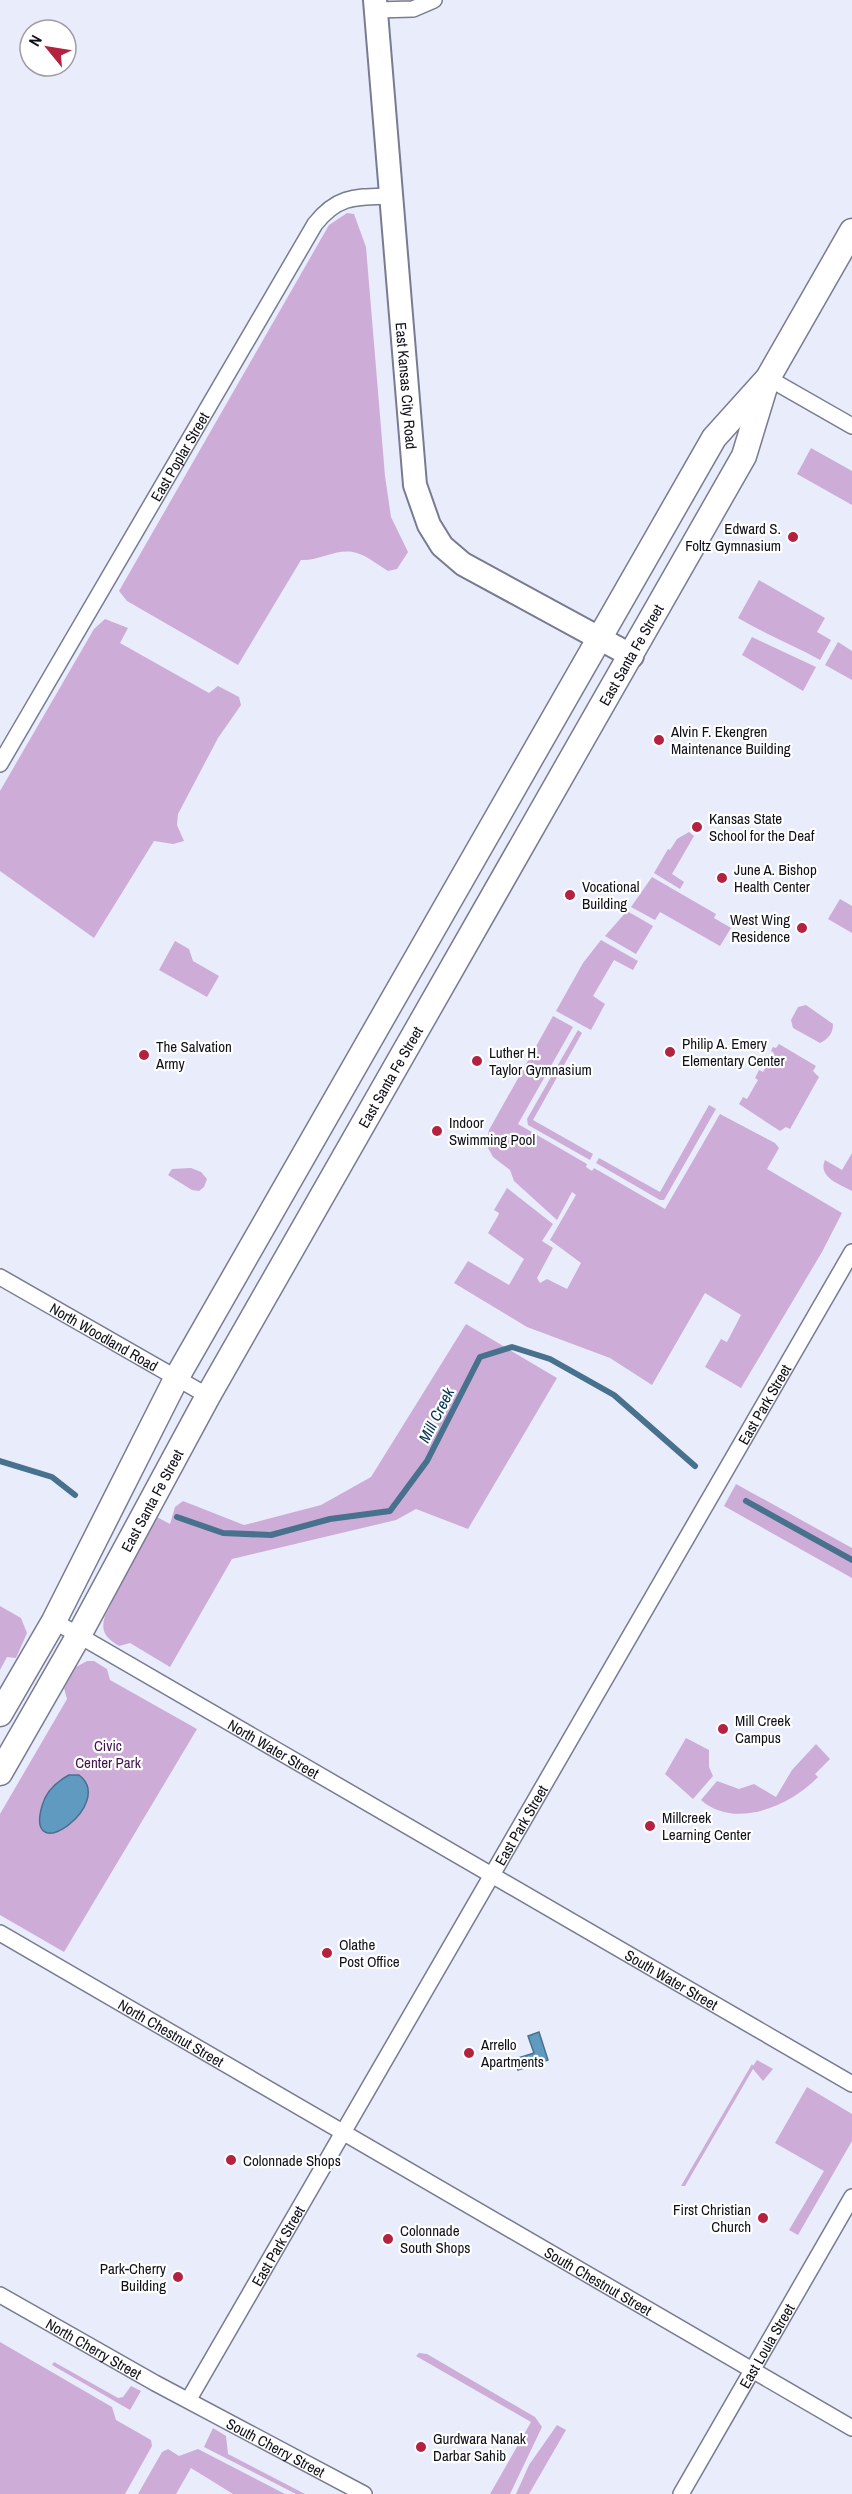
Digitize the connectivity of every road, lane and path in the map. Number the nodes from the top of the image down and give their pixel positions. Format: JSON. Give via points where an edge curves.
{"nodes":[{"id":1,"x":434,"y":0,"type":"edge"},
{"id":2,"x":376,"y":5,"type":"edge"},
{"id":3,"x":391,"y":196,"type":"junction"},
{"id":4,"x":852,"y":231,"type":"edge"},
{"id":5,"x":768,"y":378,"type":"junction"},
{"id":6,"x":852,"y":426,"type":"edge"},
{"id":7,"x":600,"y":639,"type":"junction"},
{"id":8,"x":632,"y":656,"type":"junction"},
{"id":9,"x":0,"y":764,"type":"edge"},
{"id":10,"x":283,"y":1191,"type":"junction"},
{"id":11,"x":315,"y":1210,"type":"junction"},
{"id":12,"x":852,"y":1252,"type":"edge"},
{"id":13,"x":0,"y":1277,"type":"edge"},
{"id":14,"x":177,"y":1377,"type":"junction"},
{"id":15,"x":208,"y":1396,"type":"junction"},
{"id":16,"x":54,"y":1620,"type":"junction"},
{"id":17,"x":79,"y":1635,"type":"junction"},
{"id":18,"x":0,"y":1714,"type":"edge"},
{"id":19,"x":0,"y":1773,"type":"edge"},
{"id":20,"x":493,"y":1874,"type":"junction"},
{"id":21,"x":0,"y":1933,"type":"edge"},
{"id":22,"x":852,"y":2084,"type":"edge"},
{"id":23,"x":343,"y":2133,"type":"junction"},
{"id":24,"x":852,"y":2197,"type":"edge"},
{"id":25,"x":0,"y":2295,"type":"edge"},
{"id":26,"x":753,"y":2370,"type":"junction"},
{"id":27,"x":189,"y":2399,"type":"junction"},
{"id":28,"x":852,"y":2428,"type":"edge"},
{"id":29,"x":364,"y":2494,"type":"edge"},
{"id":30,"x":681,"y":2494,"type":"edge"}],
"edges":[{"from":1,"to":2,"type":"street","via":[[413,9]]},
{"from":2,"to":3,"type":"street","name":"East Kansas City Road"},
{"from":3,"to":7,"type":"street","name":"East Kansas City Road","via":[[415,486],[429,525],[442,546],[463,564]]},
{"from":3,"to":9,"type":"street","name":"East Poplar Street","via":[[339,202],[315,224]]},
{"from":4,"to":5,"type":"main road","name":"East Santa Fe Street"},
{"from":5,"to":6,"type":"street"},
{"from":5,"to":7,"type":"main road","name":"East Santa Fe Street","via":[[714,438]]},
{"from":5,"to":8,"type":"main road","name":"East Santa Fe Street","via":[[744,456]]},
{"from":7,"to":8,"type":"street","name":"East Kansas City Road"},
{"from":7,"to":10,"type":"main road","name":"East Santa Fe Street"},
{"from":8,"to":11,"type":"main road","name":"East Santa Fe Street"},
{"from":10,"to":11,"type":"main road"},
{"from":10,"to":14,"type":"main road","name":"East Santa Fe Street"},
{"from":11,"to":15,"type":"main road","name":"East Santa Fe Street"},
{"from":12,"to":20,"type":"street","name":"East Park Street"},
{"from":13,"to":14,"type":"street","name":"North Woodland Road"},
{"from":14,"to":15,"type":"street","name":"North Woodland Road"},
{"from":14,"to":16,"type":"main road","name":"East Santa Fe Street"},
{"from":15,"to":17,"type":"main road","name":"East Santa Fe Street"},
{"from":16,"to":17,"type":"street","name":"North Water Street"},
{"from":16,"to":18,"type":"main road","name":"East Santa Fe Street"},
{"from":17,"to":19,"type":"main road","name":"East Santa Fe Street"},
{"from":17,"to":20,"type":"street","name":"North Water Street"},
{"from":20,"to":22,"type":"street","name":"South Water Street"},
{"from":20,"to":23,"type":"street","name":"East Park Street"},
{"from":21,"to":23,"type":"street","name":"North Chestnut Street"},
{"from":23,"to":26,"type":"street","name":"South Chestnut Street"},
{"from":23,"to":27,"type":"street","name":"East Park Street"},
{"from":24,"to":26,"type":"street","name":"East Loula Street"},
{"from":25,"to":27,"type":"street","name":"North Cherry Street"},
{"from":26,"to":28,"type":"street","name":"South Chestnut Street"},
{"from":26,"to":30,"type":"street","name":"East Loula Street"},
{"from":27,"to":29,"type":"street","name":"South Cherry Street"}]}
